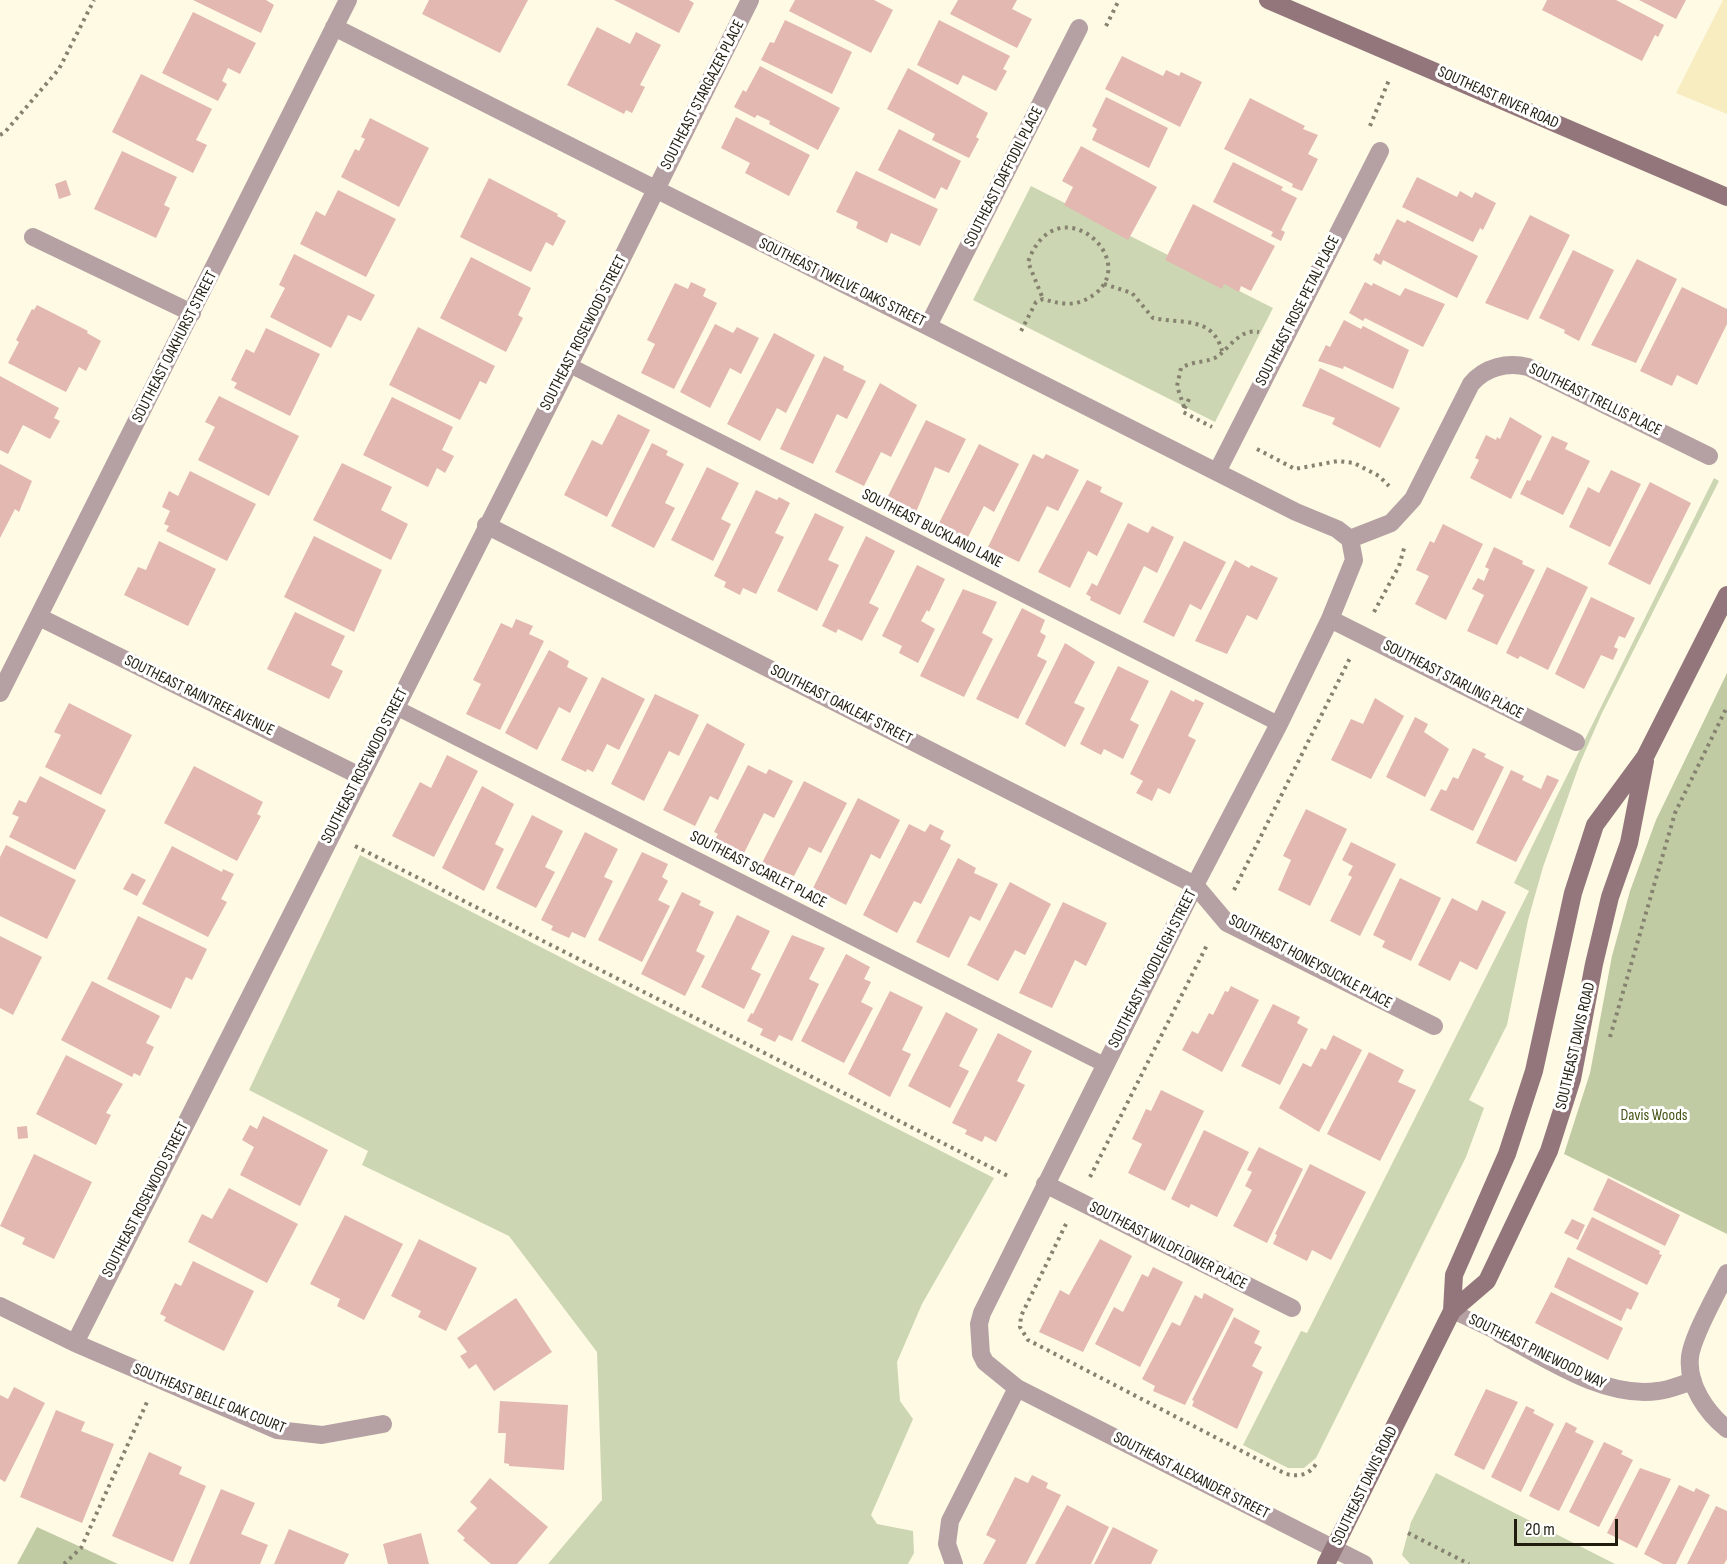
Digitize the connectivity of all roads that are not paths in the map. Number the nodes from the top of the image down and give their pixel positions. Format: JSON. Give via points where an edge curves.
{"nodes":[{"id":1,"x":348,"y":0,"type":"edge"},
{"id":2,"x":750,"y":0,"type":"edge"},
{"id":3,"x":1268,"y":0,"type":"edge"},
{"id":4,"x":334,"y":27,"type":"junction"},
{"id":5,"x":1079,"y":28,"type":"dead end"},
{"id":6,"x":1380,"y":151,"type":"road end"},
{"id":7,"x":655,"y":190,"type":"junction"},
{"id":8,"x":1727,"y":197,"type":"edge"},
{"id":9,"x":33,"y":237,"type":"dead end"},
{"id":10,"x":192,"y":313,"type":"junction"},
{"id":11,"x":928,"y":326,"type":"junction"},
{"id":12,"x":569,"y":365,"type":"junction"},
{"id":13,"x":1709,"y":456,"type":"dead end"},
{"id":14,"x":1217,"y":472,"type":"junction"},
{"id":15,"x":486,"y":525,"type":"junction"},
{"id":16,"x":1350,"y":539,"type":"junction"},
{"id":17,"x":1727,"y":595,"type":"edge"},
{"id":18,"x":39,"y":617,"type":"junction"},
{"id":19,"x":1330,"y":619,"type":"junction"},
{"id":20,"x":0,"y":693,"type":"edge"},
{"id":21,"x":395,"y":707,"type":"junction"},
{"id":22,"x":1279,"y":724,"type":"junction"},
{"id":23,"x":1576,"y":742,"type":"dead end"},
{"id":24,"x":1646,"y":757,"type":"junction"},
{"id":25,"x":360,"y":776,"type":"junction"},
{"id":26,"x":1195,"y":885,"type":"junction"},
{"id":27,"x":1434,"y":1026,"type":"dead end"},
{"id":28,"x":1105,"y":1065,"type":"junction"},
{"id":29,"x":1045,"y":1184,"type":"junction"},
{"id":30,"x":1727,"y":1273,"type":"edge"},
{"id":31,"x":0,"y":1306,"type":"edge"},
{"id":32,"x":1292,"y":1308,"type":"dead end"},
{"id":33,"x":1452,"y":1311,"type":"junction"},
{"id":34,"x":1500,"y":1334,"type":"joint"},
{"id":35,"x":75,"y":1343,"type":"junction"},
{"id":36,"x":1693,"y":1381,"type":"junction"},
{"id":37,"x":1017,"y":1388,"type":"junction"},
{"id":38,"x":383,"y":1424,"type":"dead end"},
{"id":39,"x":1727,"y":1429,"type":"edge"},
{"id":40,"x":1330,"y":1556,"type":"edge"},
{"id":41,"x":954,"y":1564,"type":"edge"},
{"id":42,"x":1364,"y":1564,"type":"edge"}],
"edges":[{"from":1,"to":4,"type":"street","name":"SOUTHEAST OAKHURST STREET"},
{"from":2,"to":7,"type":"street","name":"SOUTHEAST STARGAZER PLACE"},
{"from":3,"to":8,"type":"street","name":"SOUTHEAST RIVER ROAD"},
{"from":4,"to":7,"type":"street","name":"SOUTHEAST TWELVE OAKS STREET"},
{"from":4,"to":10,"type":"street","name":"SOUTHEAST OAKHURST STREET"},
{"from":5,"to":11,"type":"street","name":"SOUTHEAST DAFFODIL PLACE"},
{"from":6,"to":14,"type":"street","name":"SOUTHEAST ROSE PETAL PLACE"},
{"from":7,"to":11,"type":"street","name":"SOUTHEAST TWELVE OAKS STREET"},
{"from":7,"to":12,"type":"street","name":"SOUTHEAST ROSEWOOD STREET"},
{"from":9,"to":10,"type":"street"},
{"from":10,"to":18,"type":"street","name":"SOUTHEAST OAKHURST STREET"},
{"from":11,"to":14,"type":"street","name":"SOUTHEAST TWELVE OAKS STREET"},
{"from":12,"to":15,"type":"street","name":"SOUTHEAST ROSEWOOD STREET"},
{"from":12,"to":22,"type":"lane","name":"SOUTHEAST BUCKLAND LANE"},
{"from":13,"to":16,"type":"street","name":"SOUTHEAST TRELLIS PLACE","via":[[1528,367],[1497,367],[1477,376],[1471,384],[1413,499],[1397,519]]},
{"from":14,"to":16,"type":"street","name":"SOUTHEAST TWELVE OAKS STREET","via":[[1337,529]]},
{"from":15,"to":21,"type":"street","name":"SOUTHEAST ROSEWOOD STREET"},
{"from":15,"to":26,"type":"street","name":"SOUTHEAST OAKLEAF STREET"},
{"from":16,"to":19,"type":"street","name":"SOUTHEAST WOODLEIGH STREET","via":[[1354,560]]},
{"from":17,"to":24,"type":"street","name":"SOUTHEAST DAVIS ROAD"},
{"from":18,"to":20,"type":"street","name":"SOUTHEAST OAKHURST STREET"},
{"from":18,"to":25,"type":"street","name":"SOUTHEAST RAINTREE AVENUE"},
{"from":19,"to":22,"type":"street","name":"SOUTHEAST WOODLEIGH STREET"},
{"from":19,"to":23,"type":"street","name":"SOUTHEAST STARLING PLACE"},
{"from":21,"to":25,"type":"street","name":"SOUTHEAST ROSEWOOD STREET"},
{"from":21,"to":28,"type":"lane","name":"SOUTHEAST SCARLET PLACE"},
{"from":22,"to":26,"type":"street","name":"SOUTHEAST WOODLEIGH STREET"},
{"from":24,"to":33,"type":"street","name":"SOUTHEAST DAVIS ROAD","via":[[1595,825],[1573,893],[1534,1071],[1507,1154],[1454,1275]]},
{"from":24,"to":33,"type":"street","name":"SOUTHEAST DAVIS ROAD","via":[[1629,843],[1610,897],[1594,964],[1572,1079],[1549,1151],[1487,1281]]},
{"from":25,"to":35,"type":"street","name":"SOUTHEAST ROSEWOOD STREET"},
{"from":26,"to":27,"type":"street","name":"SOUTHEAST HONEYSUCKLE PLACE","via":[[1227,923]]},
{"from":26,"to":28,"type":"street","name":"SOUTHEAST WOODLEIGH STREET"},
{"from":28,"to":29,"type":"street","name":"SOUTHEAST WOODLEIGH STREET"},
{"from":29,"to":32,"type":"street","name":"SOUTHEAST WILDFLOWER PLACE"},
{"from":29,"to":37,"type":"street","name":"SOUTHEAST WOODLEIGH STREET","via":[[979,1324],[985,1362]]},
{"from":30,"to":36,"type":"street","via":[[1690,1357]]},
{"from":31,"to":35,"type":"street","name":"SOUTHEAST BELLE OAK COURT"},
{"from":33,"to":34,"type":"lane","name":"SOUTHEAST PINEWOOD WAY"},
{"from":33,"to":40,"type":"street","name":"SOUTHEAST DAVIS ROAD"},
{"from":34,"to":36,"type":"street","name":"SOUTHEAST PINEWOOD WAY","via":[[1602,1386],[1630,1392],[1658,1391]]},
{"from":35,"to":38,"type":"street","name":"SOUTHEAST BELLE OAK COURT","via":[[277,1430],[322,1435]]},
{"from":36,"to":39,"type":"street","via":[[1703,1404]]},
{"from":37,"to":40,"type":"street","name":"SOUTHEAST ALEXANDER STREET"},
{"from":37,"to":41,"type":"street","via":[[950,1521],[947,1544]]},
{"from":40,"to":42,"type":"street","name":"SOUTHEAST ALEXANDER STREET"}]}
